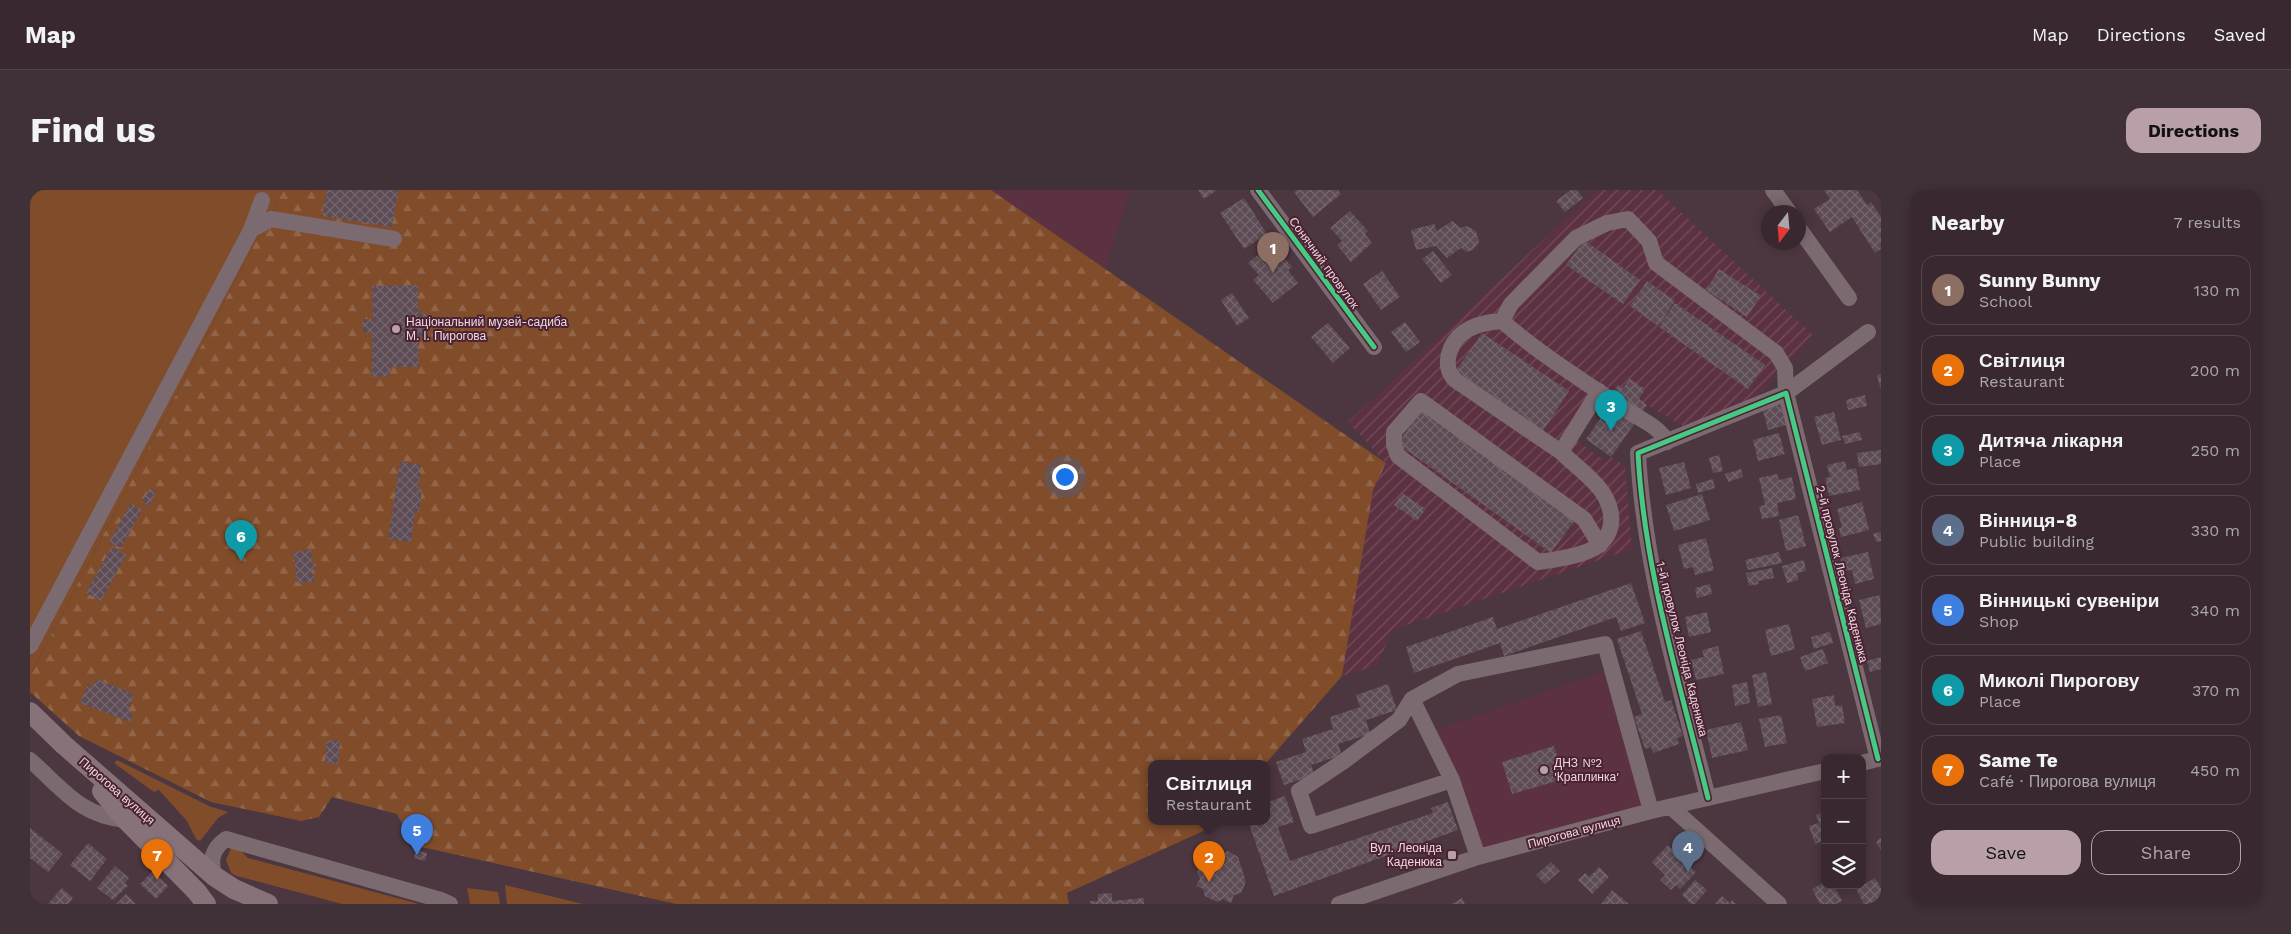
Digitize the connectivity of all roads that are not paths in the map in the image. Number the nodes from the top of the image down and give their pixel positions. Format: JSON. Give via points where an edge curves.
{"nodes":[{"id":1,"x":1258,"y":190,"type":"edge"},
{"id":2,"x":1773,"y":190,"type":"edge"},
{"id":3,"x":262,"y":200,"type":"dead end"},
{"id":4,"x":1783,"y":205,"type":"edge"},
{"id":5,"x":251,"y":230,"type":"junction"},
{"id":6,"x":1806,"y":238,"type":"edge"},
{"id":7,"x":394,"y":239,"type":"dead end"},
{"id":8,"x":1849,"y":298,"type":"dead end"},
{"id":9,"x":1502,"y":321,"type":"junction"},
{"id":10,"x":1868,"y":332,"type":"dead end"},
{"id":11,"x":1374,"y":347,"type":"dead end"},
{"id":12,"x":1599,"y":391,"type":"junction"},
{"id":13,"x":1786,"y":393,"type":"junction"},
{"id":14,"x":1667,"y":442,"type":"junction"},
{"id":15,"x":1561,"y":452,"type":"junction"},
{"id":16,"x":1600,"y":545,"type":"junction"},
{"id":17,"x":30,"y":646,"type":"edge"},
{"id":18,"x":1412,"y":699,"type":"junction"},
{"id":19,"x":30,"y":712,"type":"edge"},
{"id":20,"x":64,"y":746,"type":"junction"},
{"id":21,"x":1880,"y":759,"type":"edge"},
{"id":22,"x":30,"y":760,"type":"edge"},
{"id":23,"x":1866,"y":761,"type":"edge"},
{"id":24,"x":1821,"y":772,"type":"edge"},
{"id":25,"x":1452,"y":780,"type":"junction"},
{"id":26,"x":1708,"y":798,"type":"junction"},
{"id":27,"x":1671,"y":807,"type":"junction"},
{"id":28,"x":1651,"y":811,"type":"junction"},
{"id":29,"x":126,"y":820,"type":"junction"},
{"id":30,"x":1478,"y":857,"type":"junction"},
{"id":31,"x":214,"y":876,"type":"junction"},
{"id":32,"x":206,"y":904,"type":"edge"},
{"id":33,"x":268,"y":904,"type":"edge"},
{"id":34,"x":450,"y":904,"type":"edge"},
{"id":35,"x":1339,"y":904,"type":"edge"},
{"id":36,"x":1779,"y":904,"type":"edge"}],
"edges":[{"from":1,"to":11,"type":"street","name":"Сонячний провулок"},
{"from":2,"to":4,"type":"street"},
{"from":3,"to":5,"type":"street"},
{"from":5,"to":7,"type":"street","via":[[271,219]]},
{"from":5,"to":17,"type":"street"},
{"from":6,"to":8,"type":"street"},
{"from":9,"to":12,"type":"street"},
{"from":9,"to":13,"type":"street","name":"2-й провулок Леоніда Каденюка","via":[[1511,304],[1576,238],[1607,223],[1628,219],[1649,241],[1656,263],[1776,353],[1785,368]]},
{"from":9,"to":15,"type":"street","via":[[1486,322],[1468,329],[1455,343],[1446,361],[1448,373]]},
{"from":10,"to":13,"type":"street","name":"1-й провулок Леоніда Каденюка"},
{"from":12,"to":14,"type":"street","via":[[1662,432]]},
{"from":12,"to":15,"type":"street"},
{"from":13,"to":14,"type":"street","name":"1-й провулок Леоніда Каденюка"},
{"from":13,"to":21,"type":"street","name":"2-й провулок Леоніда Каденюка"},
{"from":14,"to":26,"type":"street","name":"1-й провулок Леоніда Каденюка","via":[[1638,453],[1641,502],[1648,550]]},
{"from":15,"to":16,"type":"street","via":[[1600,489],[1612,512],[1612,526]]},
{"from":16,"to":16,"type":"street","via":[[1567,559],[1538,562],[1398,456],[1394,432],[1421,401],[1584,519]]},
{"from":18,"to":25,"type":"street"},
{"from":18,"to":25,"type":"street","via":[[1399,720],[1299,791],[1311,826]]},
{"from":18,"to":28,"type":"street","via":[[1458,674],[1605,644]]},
{"from":19,"to":20,"type":"main road","name":"Пирогова вулиця"},
{"from":20,"to":29,"type":"main road","name":"Пирогова вулиця"},
{"from":20,"to":31,"type":"main road","name":"Пирогова вулиця"},
{"from":21,"to":23,"type":"street"},
{"from":22,"to":29,"type":"street","via":[[82,808],[106,818]]},
{"from":24,"to":26,"type":"street","name":"Пирогова вулиця"},
{"from":25,"to":30,"type":"street"},
{"from":26,"to":27,"type":"street","name":"Пирогова вулиця"},
{"from":27,"to":28,"type":"street","name":"Пирогова вулиця"},
{"from":27,"to":36,"type":"street"},
{"from":28,"to":30,"type":"street","name":"Пирогова вулиця"},
{"from":29,"to":32,"type":"main road","name":"Пирогова вулиця","via":[[167,859]]},
{"from":30,"to":35,"type":"street","name":"Пирогова вулиця"},
{"from":31,"to":33,"type":"main road","name":"Пирогова вулиця"},
{"from":31,"to":34,"type":"street","via":[[212,856],[216,846],[226,839]]}]}
